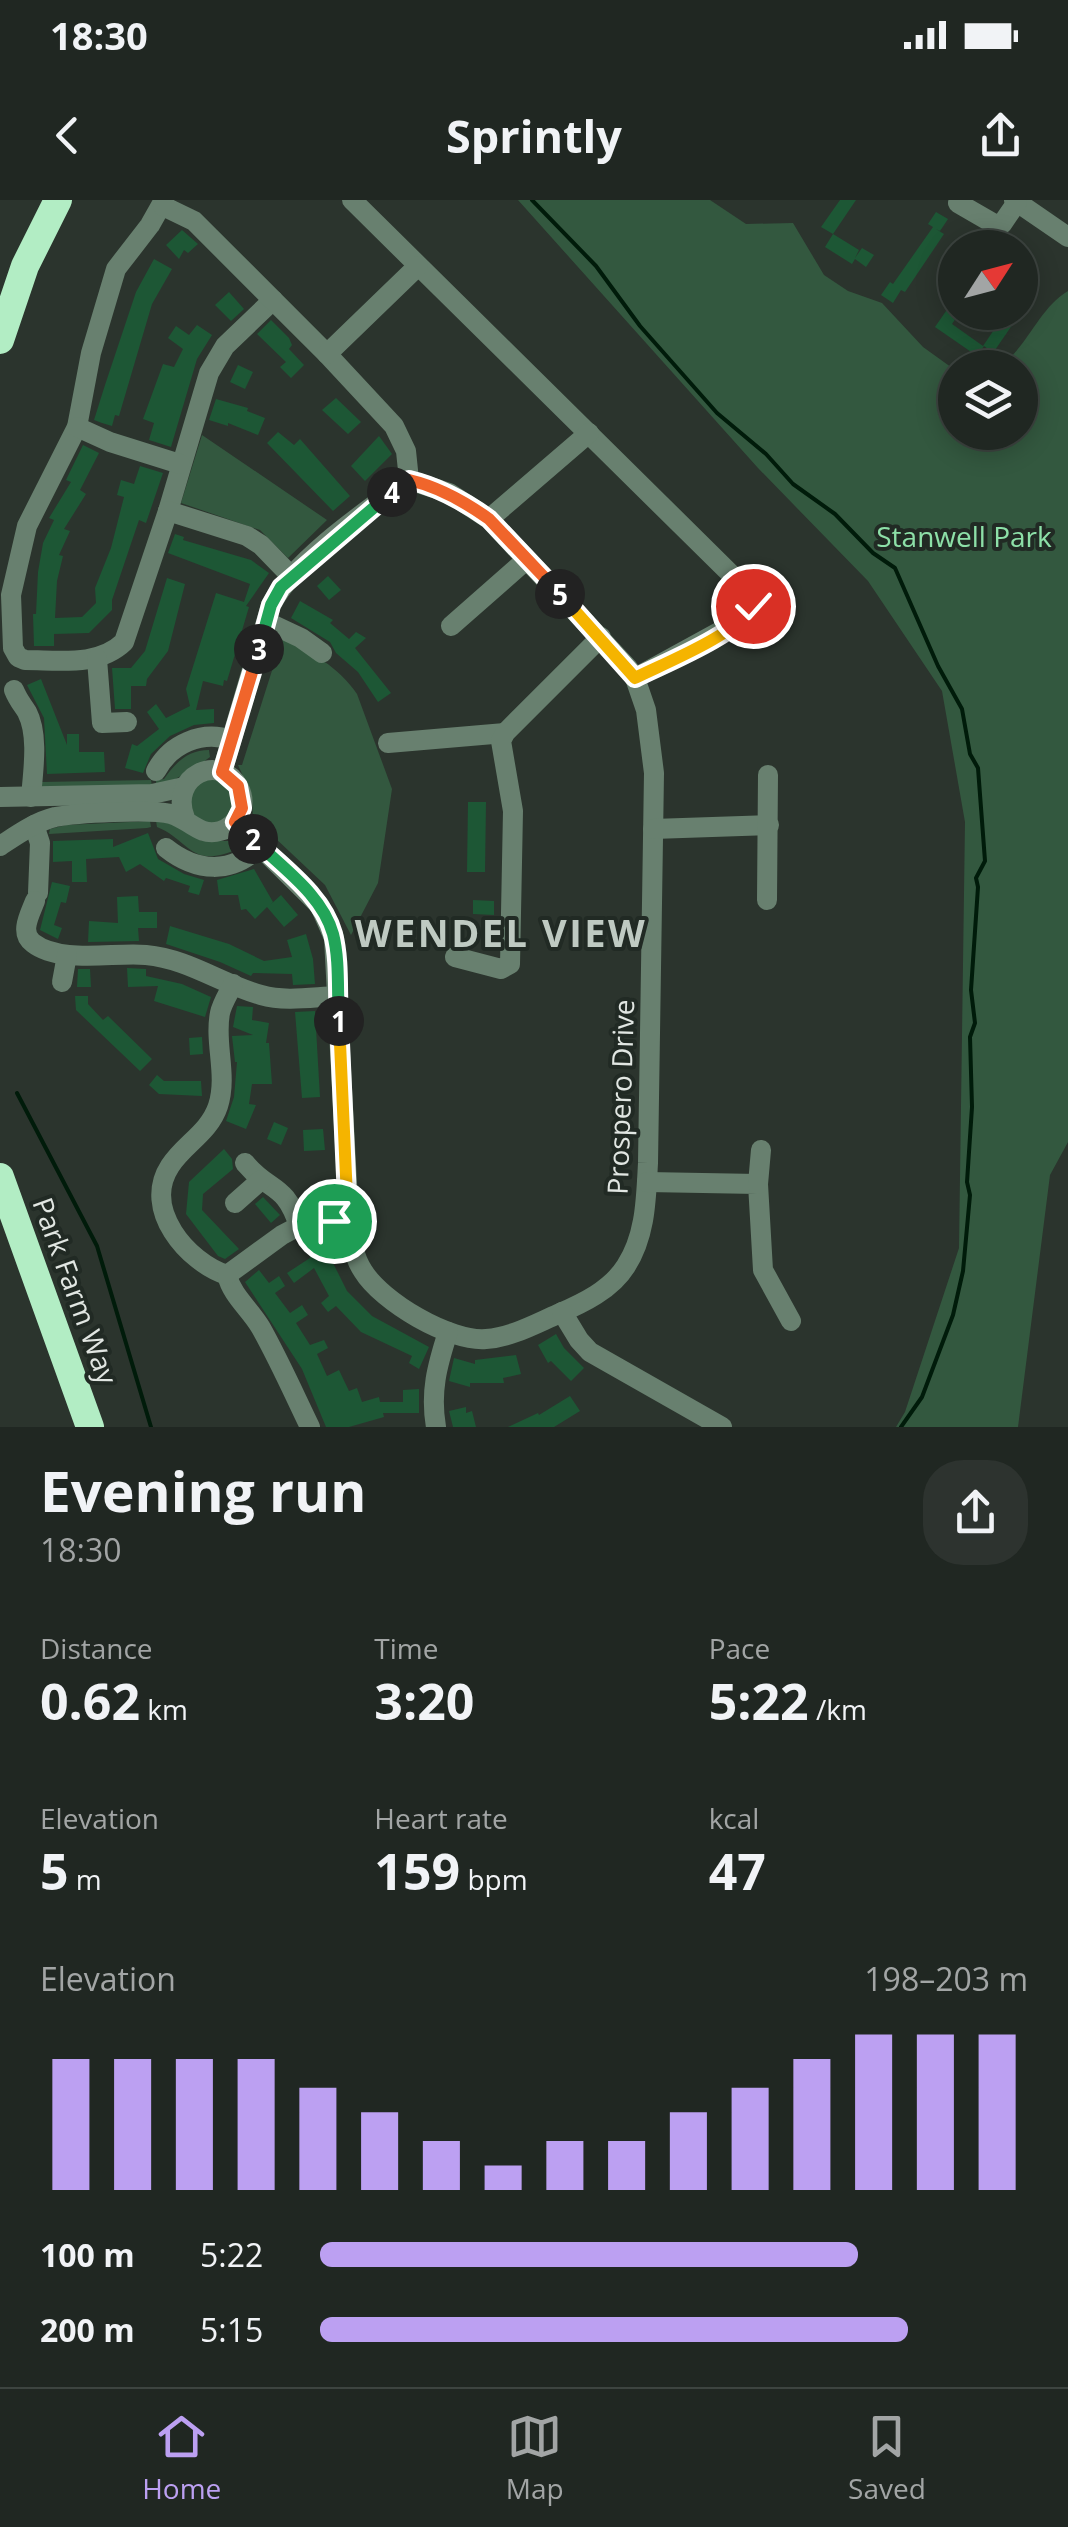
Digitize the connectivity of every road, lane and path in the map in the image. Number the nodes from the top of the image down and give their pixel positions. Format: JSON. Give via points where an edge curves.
{"nodes":[{"id":1,"x":58,"y":200,"type":"edge"},
{"id":2,"x":352,"y":200,"type":"edge"},
{"id":3,"x":1016,"y":201,"type":"edge"},
{"id":4,"x":163,"y":203,"type":"edge"},
{"id":5,"x":958,"y":204,"type":"dead end"},
{"id":6,"x":1068,"y":237,"type":"edge"},
{"id":7,"x":418,"y":266,"type":"junction"},
{"id":8,"x":273,"y":300,"type":"junction"},
{"id":9,"x":0,"y":340,"type":"edge"},
{"id":10,"x":327,"y":354,"type":"junction"},
{"id":11,"x":77,"y":428,"type":"junction"},
{"id":12,"x":589,"y":433,"type":"junction"},
{"id":13,"x":180,"y":464,"type":"junction"},
{"id":14,"x":409,"y":480,"type":"junction"},
{"id":15,"x":168,"y":511,"type":"junction"},
{"id":16,"x":489,"y":519,"type":"junction"},
{"id":17,"x":526,"y":560,"type":"junction"},
{"id":18,"x":291,"y":576,"type":"junction"},
{"id":19,"x":266,"y":622,"type":"junction"},
{"id":20,"x":451,"y":626,"type":"dead end"},
{"id":21,"x":601,"y":637,"type":"junction"},
{"id":22,"x":322,"y":653,"type":"dead end"},
{"id":23,"x":97,"y":659,"type":"junction"},
{"id":24,"x":635,"y":678,"type":"junction"},
{"id":25,"x":14,"y":690,"type":"dead end"},
{"id":26,"x":127,"y":722,"type":"dead end"},
{"id":27,"x":504,"y":734,"type":"junction"},
{"id":28,"x":231,"y":740,"type":"junction"},
{"id":29,"x":388,"y":743,"type":"dead end"},
{"id":30,"x":156,"y":771,"type":"dead end"},
{"id":31,"x":222,"y":772,"type":"junction"},
{"id":32,"x":768,"y":776,"type":"dead end"},
{"id":33,"x":184,"y":787,"type":"junction"},
{"id":34,"x":0,"y":796,"type":"edge"},
{"id":35,"x":31,"y":797,"type":"junction"},
{"id":36,"x":185,"y":818,"type":"junction"},
{"id":37,"x":235,"y":822,"type":"junction"},
{"id":38,"x":34,"y":825,"type":"junction"},
{"id":39,"x":768,"y":825,"type":"junction"},
{"id":40,"x":653,"y":829,"type":"junction"},
{"id":41,"x":0,"y":846,"type":"edge"},
{"id":42,"x":260,"y":846,"type":"junction"},
{"id":43,"x":166,"y":848,"type":"dead end"},
{"id":44,"x":767,"y":900,"type":"dead end"},
{"id":45,"x":67,"y":954,"type":"junction"},
{"id":46,"x":455,"y":957,"type":"dead end"},
{"id":47,"x":62,"y":982,"type":"dead end"},
{"id":48,"x":233,"y":984,"type":"junction"},
{"id":49,"x":338,"y":996,"type":"junction"},
{"id":50,"x":761,"y":1150,"type":"dead end"},
{"id":51,"x":245,"y":1163,"type":"dead end"},
{"id":52,"x":0,"y":1178,"type":"edge"},
{"id":53,"x":261,"y":1180,"type":"junction"},
{"id":54,"x":647,"y":1182,"type":"junction"},
{"id":55,"x":758,"y":1184,"type":"junction"},
{"id":56,"x":235,"y":1202,"type":"dead end"},
{"id":57,"x":348,"y":1220,"type":"junction"},
{"id":58,"x":300,"y":1226,"type":"junction"},
{"id":59,"x":227,"y":1275,"type":"junction"},
{"id":60,"x":562,"y":1312,"type":"junction"},
{"id":61,"x":790,"y":1321,"type":"dead end"},
{"id":62,"x":448,"y":1332,"type":"junction"},
{"id":63,"x":90,"y":1427,"type":"edge"},
{"id":64,"x":310,"y":1427,"type":"edge"},
{"id":65,"x":435,"y":1427,"type":"edge"},
{"id":66,"x":722,"y":1427,"type":"edge"}],
"edges":[{"from":1,"to":9,"type":"highway","via":[[25,266]]},
{"from":2,"to":7,"type":"street"},
{"from":3,"to":5,"type":"street","via":[[996,225]]},
{"from":3,"to":6,"type":"street"},
{"from":4,"to":8,"type":"street","via":[[194,222]]},
{"from":4,"to":11,"type":"street","via":[[116,269]]},
{"from":7,"to":10,"type":"street"},
{"from":7,"to":12,"type":"street"},
{"from":8,"to":10,"type":"street"},
{"from":8,"to":13,"type":"street","via":[[217,358]]},
{"from":10,"to":14,"type":"street","via":[[394,426]]},
{"from":11,"to":13,"type":"street"},
{"from":11,"to":23,"type":"street","via":[[17,558],[13,648],[25,660]]},
{"from":12,"to":16,"type":"street"},
{"from":12,"to":24,"type":"street","via":[[751,594],[748,616]]},
{"from":13,"to":15,"type":"street"},
{"from":14,"to":16,"type":"street","name":"Prospero Drive","via":[[449,493]]},
{"from":14,"to":18,"type":"street"},
{"from":15,"to":18,"type":"street","via":[[247,536]]},
{"from":15,"to":23,"type":"street","via":[[129,632]]},
{"from":16,"to":17,"type":"street","name":"Prospero Drive"},
{"from":17,"to":20,"type":"street"},
{"from":17,"to":21,"type":"street","name":"Prospero Drive"},
{"from":18,"to":19,"type":"street"},
{"from":19,"to":22,"type":"street"},
{"from":19,"to":28,"type":"street"},
{"from":21,"to":24,"type":"street","name":"Prospero Drive"},
{"from":21,"to":27,"type":"street"},
{"from":23,"to":26,"type":"street","via":[[93,724]]},
{"from":24,"to":40,"type":"street","name":"Prospero Drive","via":[[654,774]]},
{"from":25,"to":35,"type":"street","via":[[33,741]]},
{"from":27,"to":29,"type":"street"},
{"from":27,"to":46,"type":"street","via":[[500,753],[513,811],[510,964],[497,968]]},
{"from":28,"to":30,"type":"street","via":[[208,736],[187,742]]},
{"from":28,"to":31,"type":"street"},
{"from":31,"to":33,"type":"street","via":[[200,772]]},
{"from":31,"to":37,"type":"street","via":[[242,793]]},
{"from":32,"to":39,"type":"street"},
{"from":33,"to":35,"type":"street"},
{"from":33,"to":36,"type":"street"},
{"from":34,"to":35,"type":"street"},
{"from":36,"to":37,"type":"street","via":[[213,833]]},
{"from":36,"to":38,"type":"street","via":[[164,812],[74,816]]},
{"from":37,"to":42,"type":"street"},
{"from":38,"to":41,"type":"street"},
{"from":38,"to":45,"type":"street","via":[[40,842],[36,897],[26,931],[32,942]]},
{"from":39,"to":40,"type":"street"},
{"from":39,"to":44,"type":"street"},
{"from":40,"to":54,"type":"street","name":"Prospero Drive"},
{"from":42,"to":43,"type":"street","via":[[229,866],[203,868]]},
{"from":42,"to":49,"type":"street","via":[[328,920]]},
{"from":45,"to":47,"type":"street"},
{"from":45,"to":48,"type":"street","via":[[146,955],[184,962]]},
{"from":48,"to":49,"type":"street","via":[[276,998]]},
{"from":48,"to":59,"type":"street","via":[[220,1014],[218,1105],[168,1168],[162,1187],[171,1230]]},
{"from":49,"to":57,"type":"street"},
{"from":50,"to":55,"type":"street"},
{"from":51,"to":53,"type":"street"},
{"from":52,"to":63,"type":"highway","name":"Park Farm Way"},
{"from":53,"to":56,"type":"street"},
{"from":53,"to":58,"type":"street","via":[[280,1189]]},
{"from":54,"to":55,"type":"street"},
{"from":54,"to":60,"type":"street","name":"Prospero Drive","via":[[638,1240],[614,1280]]},
{"from":55,"to":61,"type":"street","via":[[763,1270]]},
{"from":57,"to":58,"type":"street"},
{"from":57,"to":62,"type":"street","via":[[354,1251],[372,1283]]},
{"from":58,"to":59,"type":"street"},
{"from":59,"to":64,"type":"street"},
{"from":60,"to":62,"type":"street","via":[[487,1339]]},
{"from":60,"to":66,"type":"street","via":[[590,1352]]},
{"from":62,"to":65,"type":"street","via":[[434,1375]]}]}
